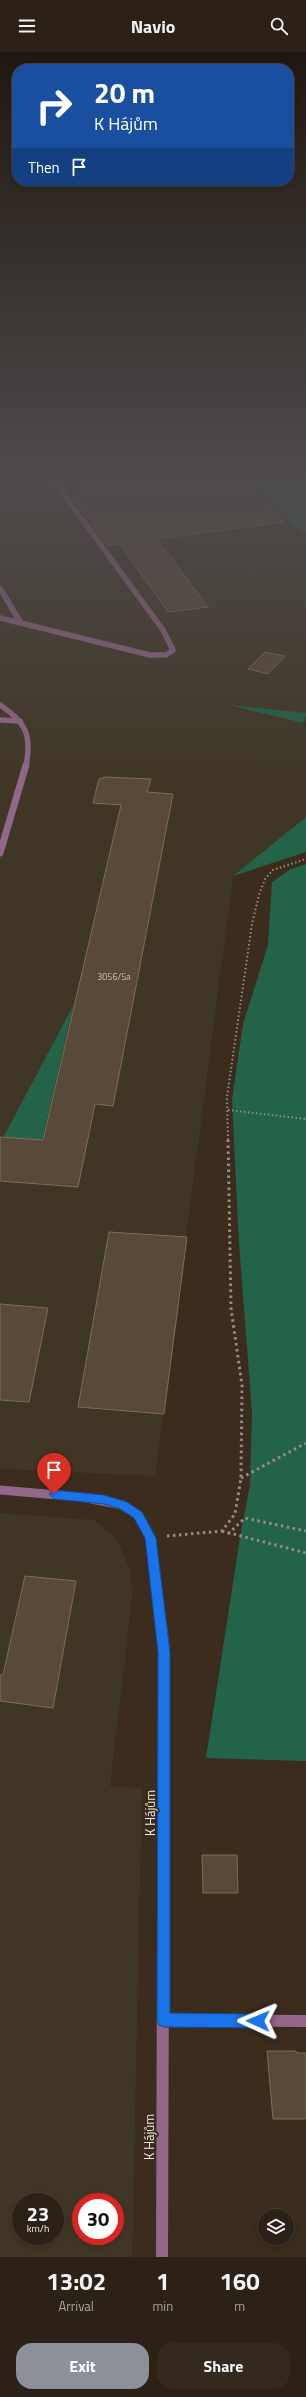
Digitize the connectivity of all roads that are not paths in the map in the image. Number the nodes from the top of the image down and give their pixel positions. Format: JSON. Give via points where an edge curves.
{"nodes":[{"id":1,"x":127,"y":581,"type":"edge"},
{"id":2,"x":0,"y":588,"type":"edge"},
{"id":3,"x":0,"y":618,"type":"edge"},
{"id":4,"x":20,"y":622,"type":"junction"},
{"id":5,"x":0,"y":705,"type":"edge"},
{"id":6,"x":0,"y":720,"type":"edge"},
{"id":7,"x":20,"y":721,"type":"junction"},
{"id":8,"x":0,"y":853,"type":"edge"},
{"id":9,"x":0,"y":1490,"type":"edge"},
{"id":10,"x":164,"y":2020,"type":"junction"},
{"id":11,"x":306,"y":2021,"type":"edge"},
{"id":12,"x":162,"y":2257,"type":"edge"}],
"edges":[{"from":1,"to":4,"type":"street","via":[[163,630],[174,650],[166,655],[150,655]]},
{"from":2,"to":4,"type":"street"},
{"from":3,"to":4,"type":"street"},
{"from":5,"to":7,"type":"street"},
{"from":6,"to":7,"type":"street"},
{"from":7,"to":8,"type":"street","via":[[28,733],[28,764]]},
{"from":9,"to":10,"type":"street","name":"K Hájům","via":[[81,1497],[123,1505],[138,1515],[151,1538],[164,1652]]},
{"from":10,"to":11,"type":"street"},
{"from":10,"to":12,"type":"street","name":"K Hájům"}]}
